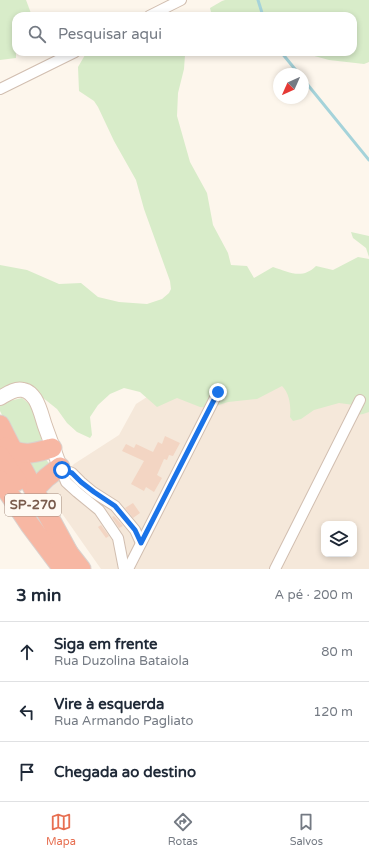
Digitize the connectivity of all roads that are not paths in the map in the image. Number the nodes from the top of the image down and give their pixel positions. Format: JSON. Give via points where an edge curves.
{"nodes":[{"id":1,"x":181,"y":0,"type":"edge"},
{"id":2,"x":157,"y":12,"type":"edge"},
{"id":3,"x":67,"y":56,"type":"edge"},
{"id":4,"x":0,"y":89,"type":"edge"},
{"id":5,"x":218,"y":392,"type":"dead end"},
{"id":6,"x":0,"y":398,"type":"edge"},
{"id":7,"x":360,"y":400,"type":"dead end"},
{"id":8,"x":0,"y":425,"type":"edge"},
{"id":9,"x":52,"y":448,"type":"junction"},
{"id":10,"x":4,"y":450,"type":"edge"},
{"id":11,"x":61,"y":468,"type":"junction"},
{"id":12,"x":0,"y":480,"type":"edge"},
{"id":13,"x":34,"y":490,"type":"junction"},
{"id":14,"x":0,"y":494,"type":"edge"},
{"id":15,"x":30,"y":525,"type":"junction"},
{"id":16,"x":141,"y":543,"type":"junction"},
{"id":17,"x":65,"y":560,"type":"edge"},
{"id":18,"x":81,"y":569,"type":"edge"},
{"id":19,"x":124,"y":569,"type":"edge"},
{"id":20,"x":128,"y":569,"type":"edge"},
{"id":21,"x":275,"y":569,"type":"edge"}],
"edges":[{"from":1,"to":2,"type":"street"},
{"from":3,"to":4,"type":"street"},
{"from":5,"to":16,"type":"street"},
{"from":6,"to":9,"type":"main road","via":[[15,390],[29,392],[38,404]]},
{"from":7,"to":21,"type":"street"},
{"from":8,"to":10,"type":"highway"},
{"from":9,"to":10,"type":"highway","via":[[30,454]]},
{"from":9,"to":11,"type":"main road"},
{"from":10,"to":13,"type":"highway"},
{"from":10,"to":17,"type":"highway","number":"SP-270"},
{"from":11,"to":13,"type":"highway"},
{"from":11,"to":16,"type":"street","via":[[72,473],[115,506],[135,530]]},
{"from":11,"to":19,"type":"street","via":[[66,482],[99,510],[118,538]]},
{"from":12,"to":15,"type":"highway","number":"SP-270"},
{"from":13,"to":17,"type":"highway"},
{"from":14,"to":15,"type":"highway"},
{"from":15,"to":17,"type":"highway","number":"SP-270"},
{"from":16,"to":20,"type":"street"},
{"from":17,"to":18,"type":"highway","number":"SP-270"}]}
